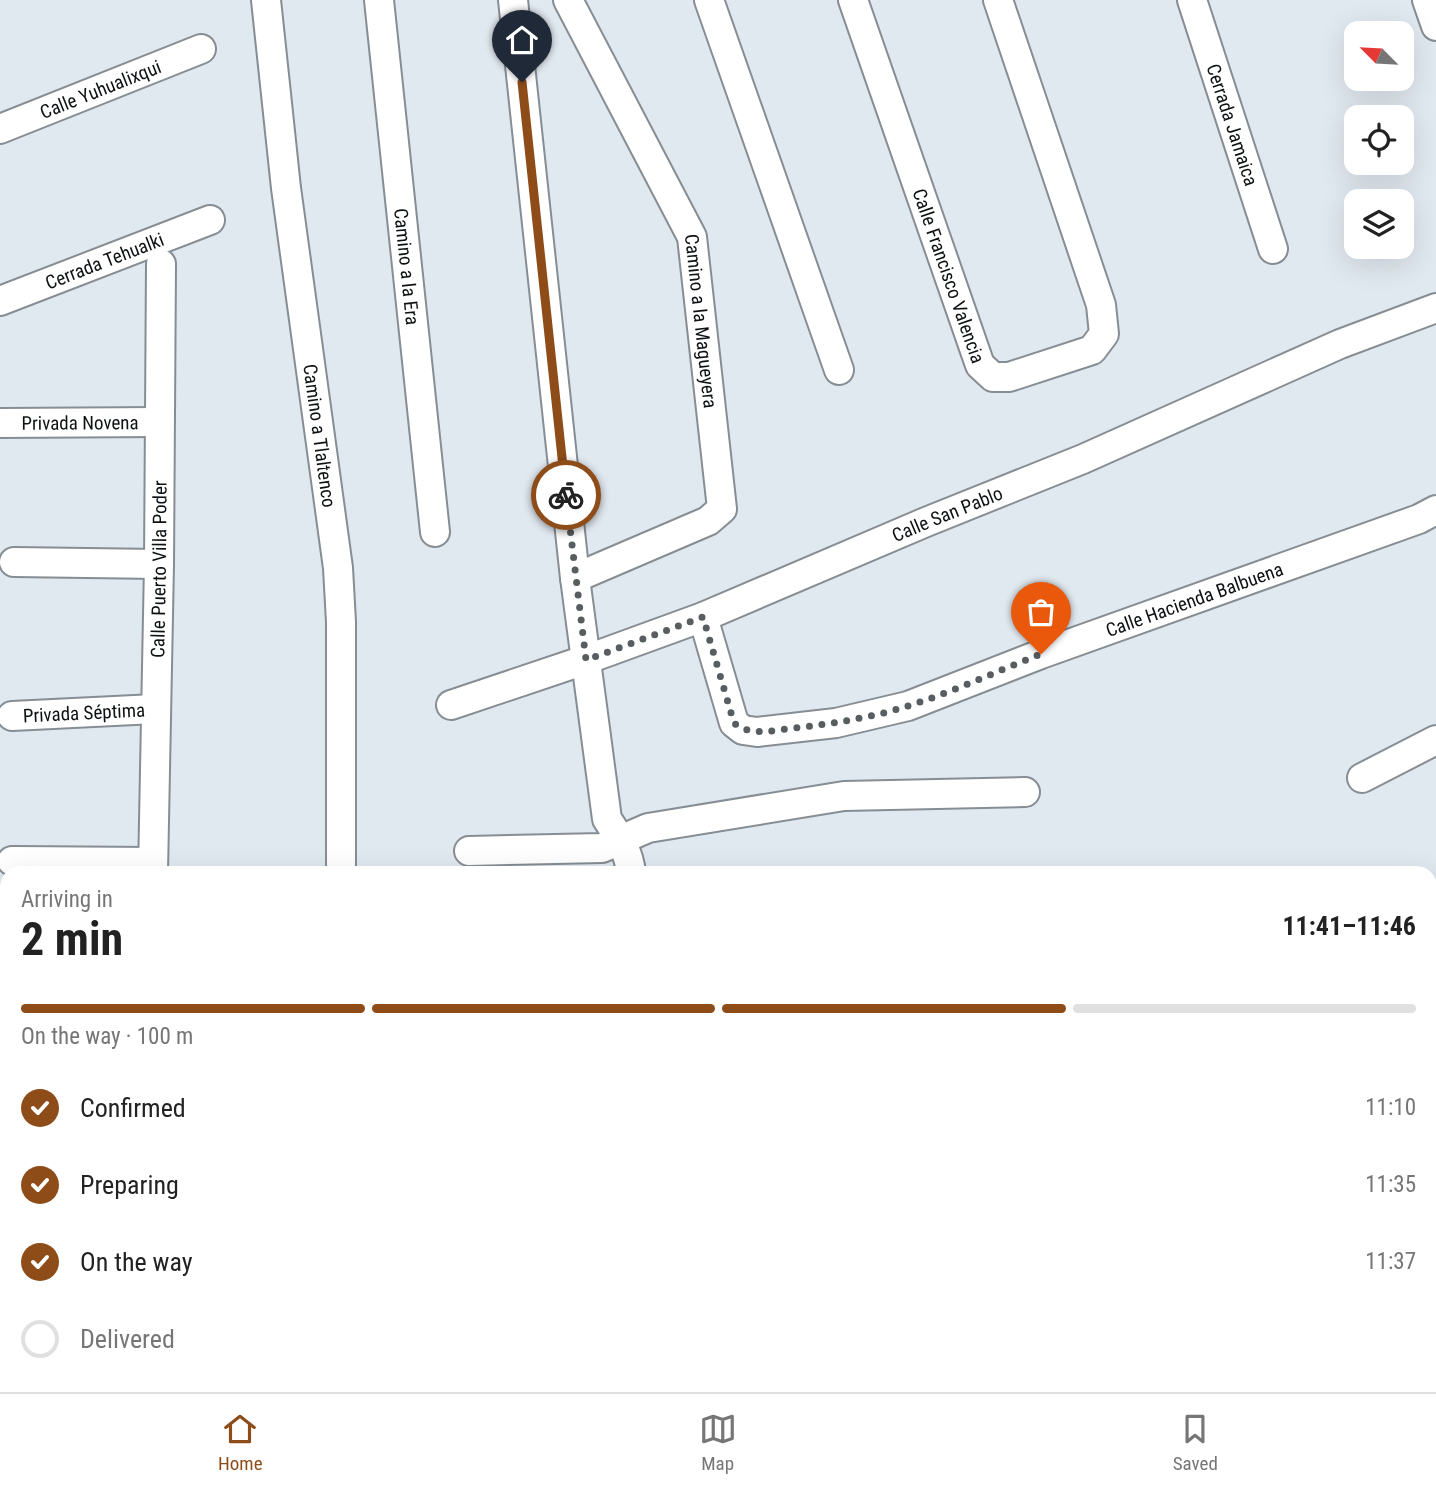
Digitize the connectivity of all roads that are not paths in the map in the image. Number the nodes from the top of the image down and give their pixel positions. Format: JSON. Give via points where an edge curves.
{"nodes":[{"id":1,"x":266,"y":0,"type":"edge"},
{"id":2,"x":379,"y":0,"type":"edge"},
{"id":3,"x":513,"y":0,"type":"edge"},
{"id":4,"x":568,"y":0,"type":"edge"},
{"id":5,"x":709,"y":0,"type":"edge"},
{"id":6,"x":853,"y":0,"type":"edge"},
{"id":7,"x":998,"y":0,"type":"edge"},
{"id":8,"x":1192,"y":0,"type":"edge"},
{"id":9,"x":1427,"y":0,"type":"edge"},
{"id":10,"x":1436,"y":26,"type":"edge"},
{"id":11,"x":201,"y":49,"type":"dead end"},
{"id":12,"x":0,"y":129,"type":"edge"},
{"id":13,"x":210,"y":220,"type":"dead end"},
{"id":14,"x":1273,"y":249,"type":"dead end"},
{"id":15,"x":161,"y":264,"type":"dead end"},
{"id":16,"x":0,"y":300,"type":"edge"},
{"id":17,"x":1436,"y":308,"type":"edge"},
{"id":18,"x":839,"y":370,"type":"dead end"},
{"id":19,"x":159,"y":422,"type":"junction"},
{"id":20,"x":0,"y":423,"type":"edge"},
{"id":21,"x":1436,"y":510,"type":"edge"},
{"id":22,"x":435,"y":532,"type":"dead end"},
{"id":23,"x":14,"y":562,"type":"dead end"},
{"id":24,"x":159,"y":564,"type":"junction"},
{"id":25,"x":575,"y":578,"type":"junction"},
{"id":26,"x":703,"y":617,"type":"junction"},
{"id":27,"x":586,"y":660,"type":"junction"},
{"id":28,"x":451,"y":705,"type":"dead end"},
{"id":29,"x":155,"y":709,"type":"junction"},
{"id":30,"x":12,"y":716,"type":"dead end"},
{"id":31,"x":1436,"y":740,"type":"edge"},
{"id":32,"x":1362,"y":778,"type":"dead end"},
{"id":33,"x":1025,"y":792,"type":"dead end"},
{"id":34,"x":622,"y":840,"type":"junction"},
{"id":35,"x":469,"y":851,"type":"dead end"},
{"id":36,"x":12,"y":861,"type":"dead end"},
{"id":37,"x":130,"y":866,"type":"edge"},
{"id":38,"x":153,"y":866,"type":"edge"},
{"id":39,"x":341,"y":866,"type":"edge"},
{"id":40,"x":630,"y":866,"type":"edge"}],
"edges":[{"from":1,"to":39,"type":"street","name":"Camino a Tlaltenco","via":[[286,188],[338,568]]},
{"from":2,"to":22,"type":"street","name":"Camino a la Era"},
{"from":3,"to":25,"type":"street"},
{"from":4,"to":25,"type":"street","name":"Camino a la Magueyera","via":[[692,237],[722,509],[708,521]]},
{"from":5,"to":18,"type":"street"},
{"from":6,"to":7,"type":"street","name":"Calle Francisco Valencia","via":[[980,365],[993,377],[1009,377],[1092,350],[1104,334],[1101,305]]},
{"from":8,"to":14,"type":"street","name":"Cerrada Jamaica"},
{"from":9,"to":10,"type":"street"},
{"from":11,"to":12,"type":"street","name":"Calle Yuhualixqui"},
{"from":13,"to":16,"type":"street","name":"Cerrada Tehualki"},
{"from":15,"to":19,"type":"street","name":"Calle Puerto Villa Poder"},
{"from":17,"to":26,"type":"street","name":"Calle San Pablo","via":[[1340,344],[1083,459]]},
{"from":19,"to":20,"type":"street","name":"Privada Novena"},
{"from":19,"to":24,"type":"street","name":"Calle Puerto Villa Poder"},
{"from":21,"to":26,"type":"street","name":"Calle Hacienda Balbuena","via":[[908,706],[836,723],[757,732],[734,723]]},
{"from":23,"to":24,"type":"street"},
{"from":24,"to":29,"type":"street","name":"Calle Puerto Villa Poder"},
{"from":25,"to":27,"type":"street"},
{"from":26,"to":27,"type":"street","name":"Calle San Pablo"},
{"from":27,"to":28,"type":"street","name":"Calle San Pablo"},
{"from":27,"to":34,"type":"street","via":[[607,819]]},
{"from":29,"to":30,"type":"street","name":"Privada Séptima"},
{"from":29,"to":38,"type":"street","name":"Calle Puerto Villa Poder"},
{"from":31,"to":32,"type":"street"},
{"from":33,"to":34,"type":"street","via":[[844,796],[648,828]]},
{"from":34,"to":35,"type":"street","via":[[602,848]]},
{"from":34,"to":40,"type":"street"},
{"from":36,"to":37,"type":"street"}]}
